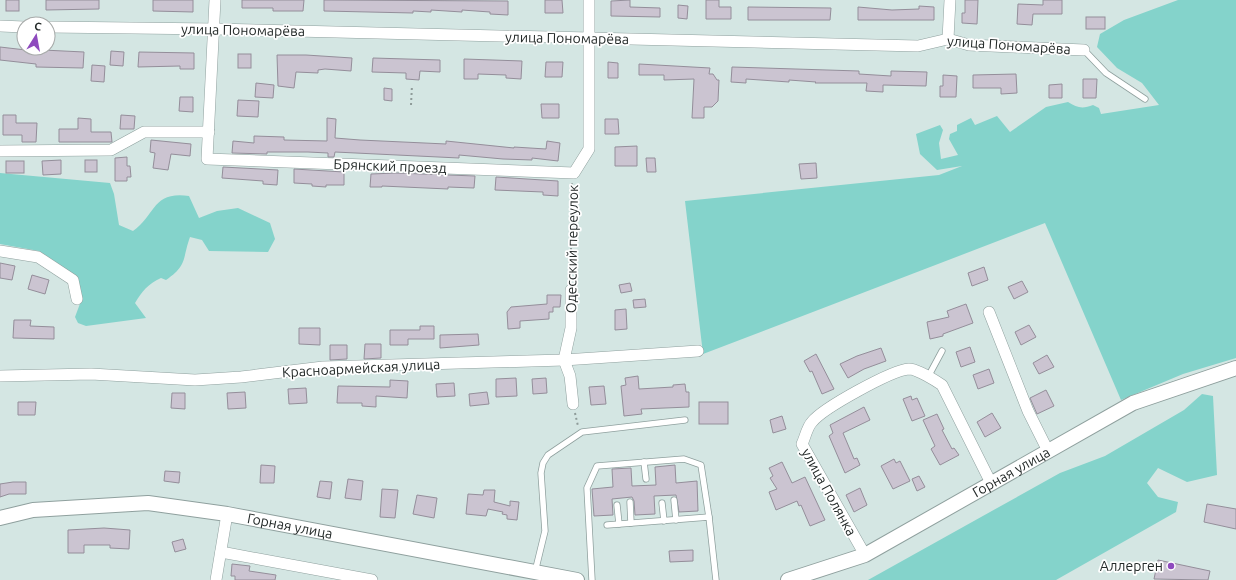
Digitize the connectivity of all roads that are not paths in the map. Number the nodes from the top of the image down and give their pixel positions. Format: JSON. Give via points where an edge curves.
{"nodes":[{"id":1,"x":215,"y":0,"type":"edge"},
{"id":2,"x":589,"y":0,"type":"edge"},
{"id":3,"x":950,"y":0,"type":"edge"},
{"id":4,"x":0,"y":26,"type":"edge"},
{"id":5,"x":16,"y":27,"type":"edge"},
{"id":6,"x":56,"y":27,"type":"edge"},
{"id":7,"x":215,"y":29,"type":"junction"},
{"id":8,"x":589,"y":38,"type":"junction"},
{"id":9,"x":948,"y":39,"type":"junction"},
{"id":10,"x":1084,"y":50,"type":"joint"},
{"id":11,"x":1146,"y":99,"type":"dead end"},
{"id":12,"x":209,"y":132,"type":"junction"},
{"id":13,"x":0,"y":151,"type":"edge"},
{"id":14,"x":574,"y":173,"type":"joint"},
{"id":15,"x":0,"y":250,"type":"edge"},
{"id":16,"x":571,"y":290,"type":"road end"},
{"id":17,"x":77,"y":299,"type":"dead end"},
{"id":18,"x":989,"y":312,"type":"dead end"},
{"id":19,"x":698,"y":351,"type":"dead end"},
{"id":20,"x":942,"y":351,"type":"dead end"},
{"id":21,"x":564,"y":360,"type":"junction"},
{"id":22,"x":1236,"y":368,"type":"edge"},
{"id":23,"x":0,"y":376,"type":"edge"},
{"id":24,"x":928,"y":377,"type":"junction"},
{"id":25,"x":573,"y":404,"type":"road end"},
{"id":26,"x":684,"y":420,"type":"dead end"},
{"id":27,"x":1048,"y":451,"type":"junction"},
{"id":28,"x":644,"y":462,"type":"junction"},
{"id":29,"x":646,"y":480,"type":"dead end"},
{"id":30,"x":991,"y":483,"type":"junction"},
{"id":31,"x":674,"y":500,"type":"dead end"},
{"id":32,"x":630,"y":502,"type":"dead end"},
{"id":33,"x":662,"y":503,"type":"dead end"},
{"id":34,"x":617,"y":505,"type":"dead end"},
{"id":35,"x":227,"y":514,"type":"junction"},
{"id":36,"x":709,"y":517,"type":"junction"},
{"id":37,"x":0,"y":518,"type":"edge"},
{"id":38,"x":676,"y":520,"type":"junction"},
{"id":39,"x":664,"y":521,"type":"junction"},
{"id":40,"x":632,"y":523,"type":"junction"},
{"id":41,"x":619,"y":524,"type":"junction"},
{"id":42,"x":607,"y":525,"type":"dead end"},
{"id":43,"x":221,"y":552,"type":"junction"},
{"id":44,"x":865,"y":555,"type":"junction"},
{"id":45,"x":535,"y":572,"type":"junction"},
{"id":46,"x":797,"y":579,"type":"edge"},
{"id":47,"x":216,"y":580,"type":"edge"},
{"id":48,"x":372,"y":580,"type":"edge"},
{"id":49,"x":577,"y":580,"type":"edge"},
{"id":50,"x":592,"y":580,"type":"edge"},
{"id":51,"x":716,"y":580,"type":"edge"}],
"edges":[{"from":1,"to":7,"type":"street"},
{"from":2,"to":8,"type":"street","name":"Одесский переулок"},
{"from":3,"to":9,"type":"street"},
{"from":4,"to":5,"type":"street"},
{"from":6,"to":7,"type":"street","name":"улица Пономарёва"},
{"from":7,"to":8,"type":"street","name":"улица Пономарёва"},
{"from":7,"to":12,"type":"street"},
{"from":8,"to":9,"type":"street","name":"улица Пономарёва","via":[[918,46]]},
{"from":8,"to":14,"type":"street","name":"Одесский переулок","via":[[589,148]]},
{"from":9,"to":10,"type":"street","name":"улица Пономарёва","via":[[969,45]]},
{"from":10,"to":11,"type":"lane","via":[[1106,73]]},
{"from":12,"to":13,"type":"street","via":[[144,132],[111,150]]},
{"from":12,"to":14,"type":"street","name":"Брянский проезд","via":[[207,159]]},
{"from":15,"to":17,"type":"street","via":[[38,257],[73,280]]},
{"from":16,"to":21,"type":"street","name":"Одесский переулок","via":[[571,328]]},
{"from":18,"to":27,"type":"street","via":[[1028,411]]},
{"from":19,"to":21,"type":"street","name":"Красноармейская улица"},
{"from":20,"to":24,"type":"lane"},
{"from":21,"to":23,"type":"street","name":"Красноармейская улица","via":[[323,367],[195,380],[91,374]]},
{"from":21,"to":25,"type":"street","via":[[570,376]]},
{"from":22,"to":27,"type":"street","name":"Горная улица","via":[[1133,403]]},
{"from":24,"to":30,"type":"street","name":"улица Полянка","via":[[942,385]]},
{"from":24,"to":44,"type":"street","name":"улица Полянка","via":[[910,369],[890,374],[848,396],[812,422],[802,444]]},
{"from":26,"to":45,"type":"lane","via":[[580,433],[548,455],[541,473],[545,531]]},
{"from":27,"to":30,"type":"street","name":"Горная улица"},
{"from":28,"to":29,"type":"lane"},
{"from":28,"to":36,"type":"lane","via":[[684,459],[701,464]]},
{"from":28,"to":50,"type":"lane","via":[[597,466],[587,488]]},
{"from":30,"to":44,"type":"street","name":"Горная улица"},
{"from":31,"to":38,"type":"lane"},
{"from":32,"to":40,"type":"lane"},
{"from":33,"to":39,"type":"lane"},
{"from":34,"to":41,"type":"lane"},
{"from":35,"to":37,"type":"street","name":"Горная улица","via":[[148,503],[33,510]]},
{"from":35,"to":43,"type":"street"},
{"from":35,"to":45,"type":"street","name":"Горная улица"},
{"from":36,"to":38,"type":"lane"},
{"from":36,"to":51,"type":"lane"},
{"from":38,"to":39,"type":"lane"},
{"from":39,"to":40,"type":"lane"},
{"from":40,"to":41,"type":"lane"},
{"from":41,"to":42,"type":"lane"},
{"from":43,"to":47,"type":"street"},
{"from":43,"to":48,"type":"street"},
{"from":44,"to":46,"type":"street","name":"Горная улица"},
{"from":45,"to":49,"type":"street","name":"Горная улица"}]}
